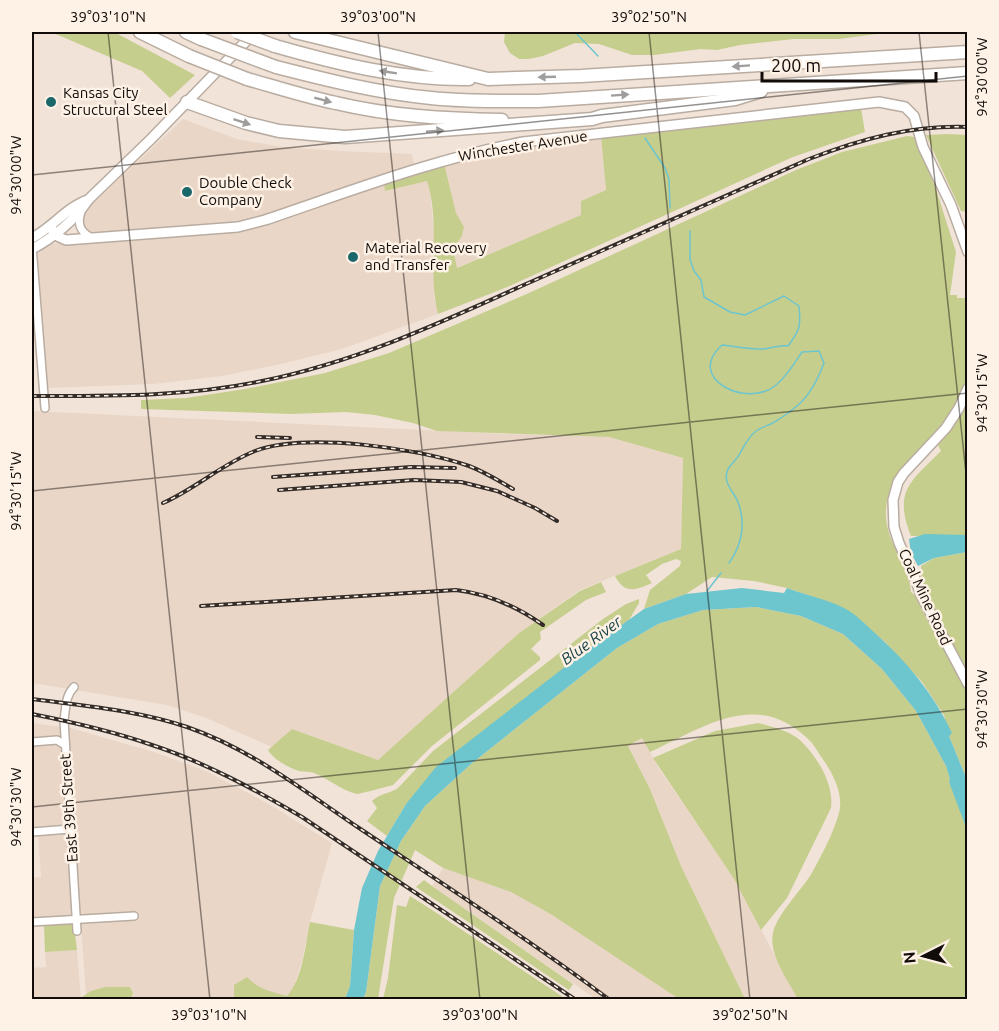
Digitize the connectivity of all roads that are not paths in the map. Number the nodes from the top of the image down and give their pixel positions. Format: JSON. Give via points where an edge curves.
{"nodes":[{"id":1,"x":140,"y":32,"type":"edge"},
{"id":2,"x":186,"y":32,"type":"edge"},
{"id":3,"x":237,"y":32,"type":"edge"},
{"id":4,"x":255,"y":32,"type":"edge"},
{"id":5,"x":295,"y":32,"type":"edge"},
{"id":6,"x":968,"y":52,"type":"edge"},
{"id":7,"x":968,"y":73,"type":"edge"},
{"id":8,"x":488,"y":79,"type":"junction"},
{"id":9,"x":783,"y":85,"type":"junction"},
{"id":10,"x":187,"y":102,"type":"junction"},
{"id":11,"x":602,"y":116,"type":"junction"},
{"id":12,"x":88,"y":200,"type":"junction"},
{"id":13,"x":82,"y":210,"type":"junction"},
{"id":14,"x":53,"y":230,"type":"junction"},
{"id":15,"x":90,"y":237,"type":"junction"},
{"id":16,"x":32,"y":238,"type":"edge"},
{"id":17,"x":32,"y":247,"type":"edge"},
{"id":18,"x":968,"y":252,"type":"edge"},
{"id":19,"x":968,"y":388,"type":"edge"},
{"id":20,"x":45,"y":408,"type":"dead end"},
{"id":21,"x":968,"y":684,"type":"edge"},
{"id":22,"x":74,"y":687,"type":"dead end"},
{"id":23,"x":32,"y":742,"type":"edge"},
{"id":24,"x":65,"y":744,"type":"junction"},
{"id":25,"x":70,"y":829,"type":"junction"},
{"id":26,"x":32,"y":832,"type":"edge"},
{"id":27,"x":134,"y":916,"type":"dead end"},
{"id":28,"x":76,"y":919,"type":"junction"},
{"id":29,"x":32,"y":922,"type":"edge"},
{"id":30,"x":77,"y":931,"type":"dead end"}],
"edges":[{"from":1,"to":11,"type":"highway","one_way":true,"bridge":true,"via":[[247,79],[336,104],[393,114],[467,119]]},
{"from":2,"to":9,"type":"highway","one_way":true,"bridge":true,"via":[[276,67],[429,98],[538,101]]},
{"from":8,"to":3,"type":"highway","one_way":true,"bridge":true,"via":[[446,80],[388,73],[331,62]]},
{"from":4,"to":10,"type":"street"},
{"from":5,"to":8,"type":"highway"},
{"from":6,"to":8,"type":"highway","one_way":true},
{"from":7,"to":9,"type":"highway"},
{"from":9,"to":11,"type":"highway","via":[[735,99]]},
{"from":10,"to":11,"type":"highway","one_way":true,"via":[[279,131],[345,137]]},
{"from":10,"to":12,"type":"street"},
{"from":12,"to":13,"type":"street"},
{"from":12,"to":14,"type":"street","via":[[79,203]]},
{"from":13,"to":14,"type":"street"},
{"from":13,"to":15,"type":"street","via":[[80,226]]},
{"from":14,"to":15,"type":"street","name":"Winchester Avenue","via":[[66,240]]},
{"from":14,"to":16,"type":"street"},
{"from":14,"to":17,"type":"street"},
{"from":15,"to":18,"type":"street","name":"Winchester Avenue","via":[[238,227],[436,162],[523,142],[879,102],[903,106],[914,116],[923,147]]},
{"from":17,"to":20,"type":"street"},
{"from":19,"to":21,"type":"street","name":"Coal Mine Road","via":[[946,428],[897,482],[893,500],[899,543],[921,595]]},
{"from":22,"to":24,"type":"street","name":"East 39th Street","via":[[66,703]]},
{"from":23,"to":24,"type":"street","via":[[57,740]]},
{"from":24,"to":25,"type":"street","name":"East 39th Street"},
{"from":25,"to":26,"type":"street"},
{"from":25,"to":28,"type":"street","name":"East 39th Street"},
{"from":27,"to":28,"type":"street"},
{"from":28,"to":29,"type":"street"},
{"from":28,"to":30,"type":"street","name":"East 39th Street"}]}
